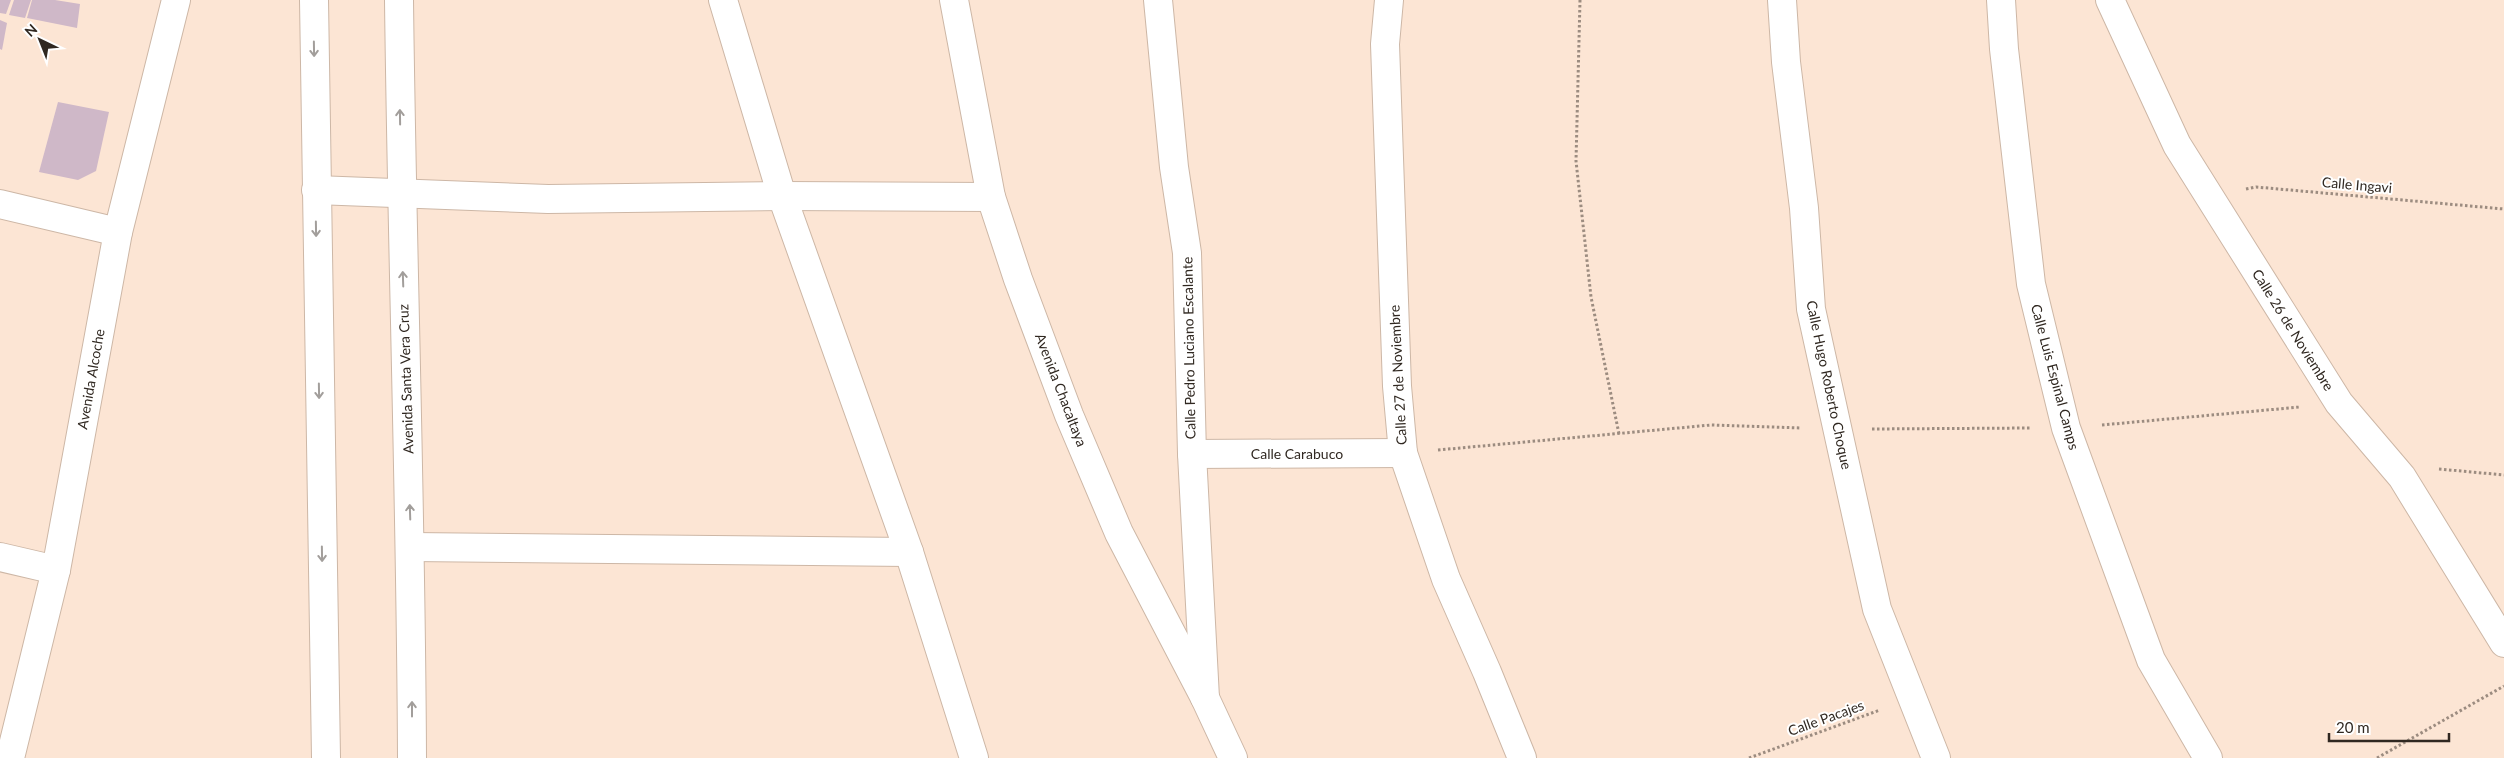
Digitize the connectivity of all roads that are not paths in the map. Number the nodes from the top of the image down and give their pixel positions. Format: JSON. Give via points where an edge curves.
{"nodes":[{"id":1,"x":176,"y":0,"type":"edge"},
{"id":2,"x":314,"y":0,"type":"edge"},
{"id":3,"x":399,"y":0,"type":"edge"},
{"id":4,"x":723,"y":0,"type":"edge"},
{"id":5,"x":954,"y":0,"type":"edge"},
{"id":6,"x":1158,"y":0,"type":"edge"},
{"id":7,"x":1389,"y":0,"type":"edge"},
{"id":8,"x":1782,"y":0,"type":"edge"},
{"id":9,"x":2001,"y":0,"type":"edge"},
{"id":10,"x":2110,"y":0,"type":"edge"},
{"id":11,"x":316,"y":190,"type":"junction"},
{"id":12,"x":401,"y":192,"type":"junction"},
{"id":13,"x":782,"y":196,"type":"junction"},
{"id":14,"x":991,"y":197,"type":"junction"},
{"id":15,"x":0,"y":204,"type":"edge"},
{"id":16,"x":118,"y":232,"type":"junction"},
{"id":17,"x":1403,"y":453,"type":"junction"},
{"id":18,"x":1192,"y":454,"type":"junction"},
{"id":19,"x":411,"y":547,"type":"junction"},
{"id":20,"x":909,"y":552,"type":"junction"},
{"id":21,"x":0,"y":557,"type":"edge"},
{"id":22,"x":56,"y":570,"type":"junction"},
{"id":23,"x":2504,"y":643,"type":"edge"},
{"id":24,"x":1205,"y":698,"type":"junction"},
{"id":25,"x":10,"y":758,"type":"edge"},
{"id":26,"x":326,"y":758,"type":"edge"},
{"id":27,"x":412,"y":758,"type":"edge"},
{"id":28,"x":974,"y":758,"type":"edge"},
{"id":29,"x":1232,"y":758,"type":"edge"},
{"id":30,"x":1522,"y":758,"type":"edge"},
{"id":31,"x":1936,"y":758,"type":"edge"},
{"id":32,"x":2208,"y":758,"type":"edge"}],
"edges":[{"from":1,"to":16,"type":"street","name":"Avenida Alcoche"},
{"from":2,"to":11,"type":"street","one_way":true},
{"from":12,"to":3,"type":"street","name":"Avenida Santa Vera Cruz","one_way":true},
{"from":4,"to":13,"type":"street"},
{"from":5,"to":14,"type":"street","name":"Avenida Chacaltaya"},
{"from":6,"to":18,"type":"street","name":"Calle Pedro Luciano Escalante","via":[[1174,167],[1187,253]]},
{"from":7,"to":17,"type":"street","name":"Calle 27 de Noviembre","via":[[1385,44],[1396,366]]},
{"from":8,"to":31,"type":"street","name":"Calle Hugo Roberto Choque","via":[[1811,309],[1878,609]]},
{"from":9,"to":32,"type":"street","name":"Calle Luis Espinal Camps","via":[[2031,284],[2066,428],[2151,660]]},
{"from":10,"to":23,"type":"street","name":"Calle 26 de Noviembre","via":[[2176,145],[2339,403],[2402,477]]},
{"from":11,"to":12,"type":"street"},
{"from":11,"to":26,"type":"street","one_way":true},
{"from":12,"to":13,"type":"street","via":[[548,200]]},
{"from":19,"to":12,"type":"street","name":"Avenida Santa Vera Cruz","one_way":true},
{"from":13,"to":14,"type":"street"},
{"from":13,"to":20,"type":"street"},
{"from":14,"to":24,"type":"street","name":"Avenida Chacaltaya","via":[[1062,397],[1119,533]]},
{"from":15,"to":16,"type":"street"},
{"from":16,"to":22,"type":"street","name":"Avenida Alcoche"},
{"from":17,"to":18,"type":"street","name":"Calle Carabuco"},
{"from":17,"to":30,"type":"street","name":"Calle 27 de Noviembre","via":[[1446,579]]},
{"from":18,"to":24,"type":"street","name":"Calle Pedro Luciano Escalante"},
{"from":19,"to":20,"type":"street"},
{"from":27,"to":19,"type":"street","name":"Avenida Santa Vera Cruz","one_way":true},
{"from":20,"to":28,"type":"street"},
{"from":21,"to":22,"type":"street"},
{"from":22,"to":25,"type":"street","name":"Avenida Alcoche"},
{"from":24,"to":29,"type":"street","name":"Avenida Chacaltaya"}]}
